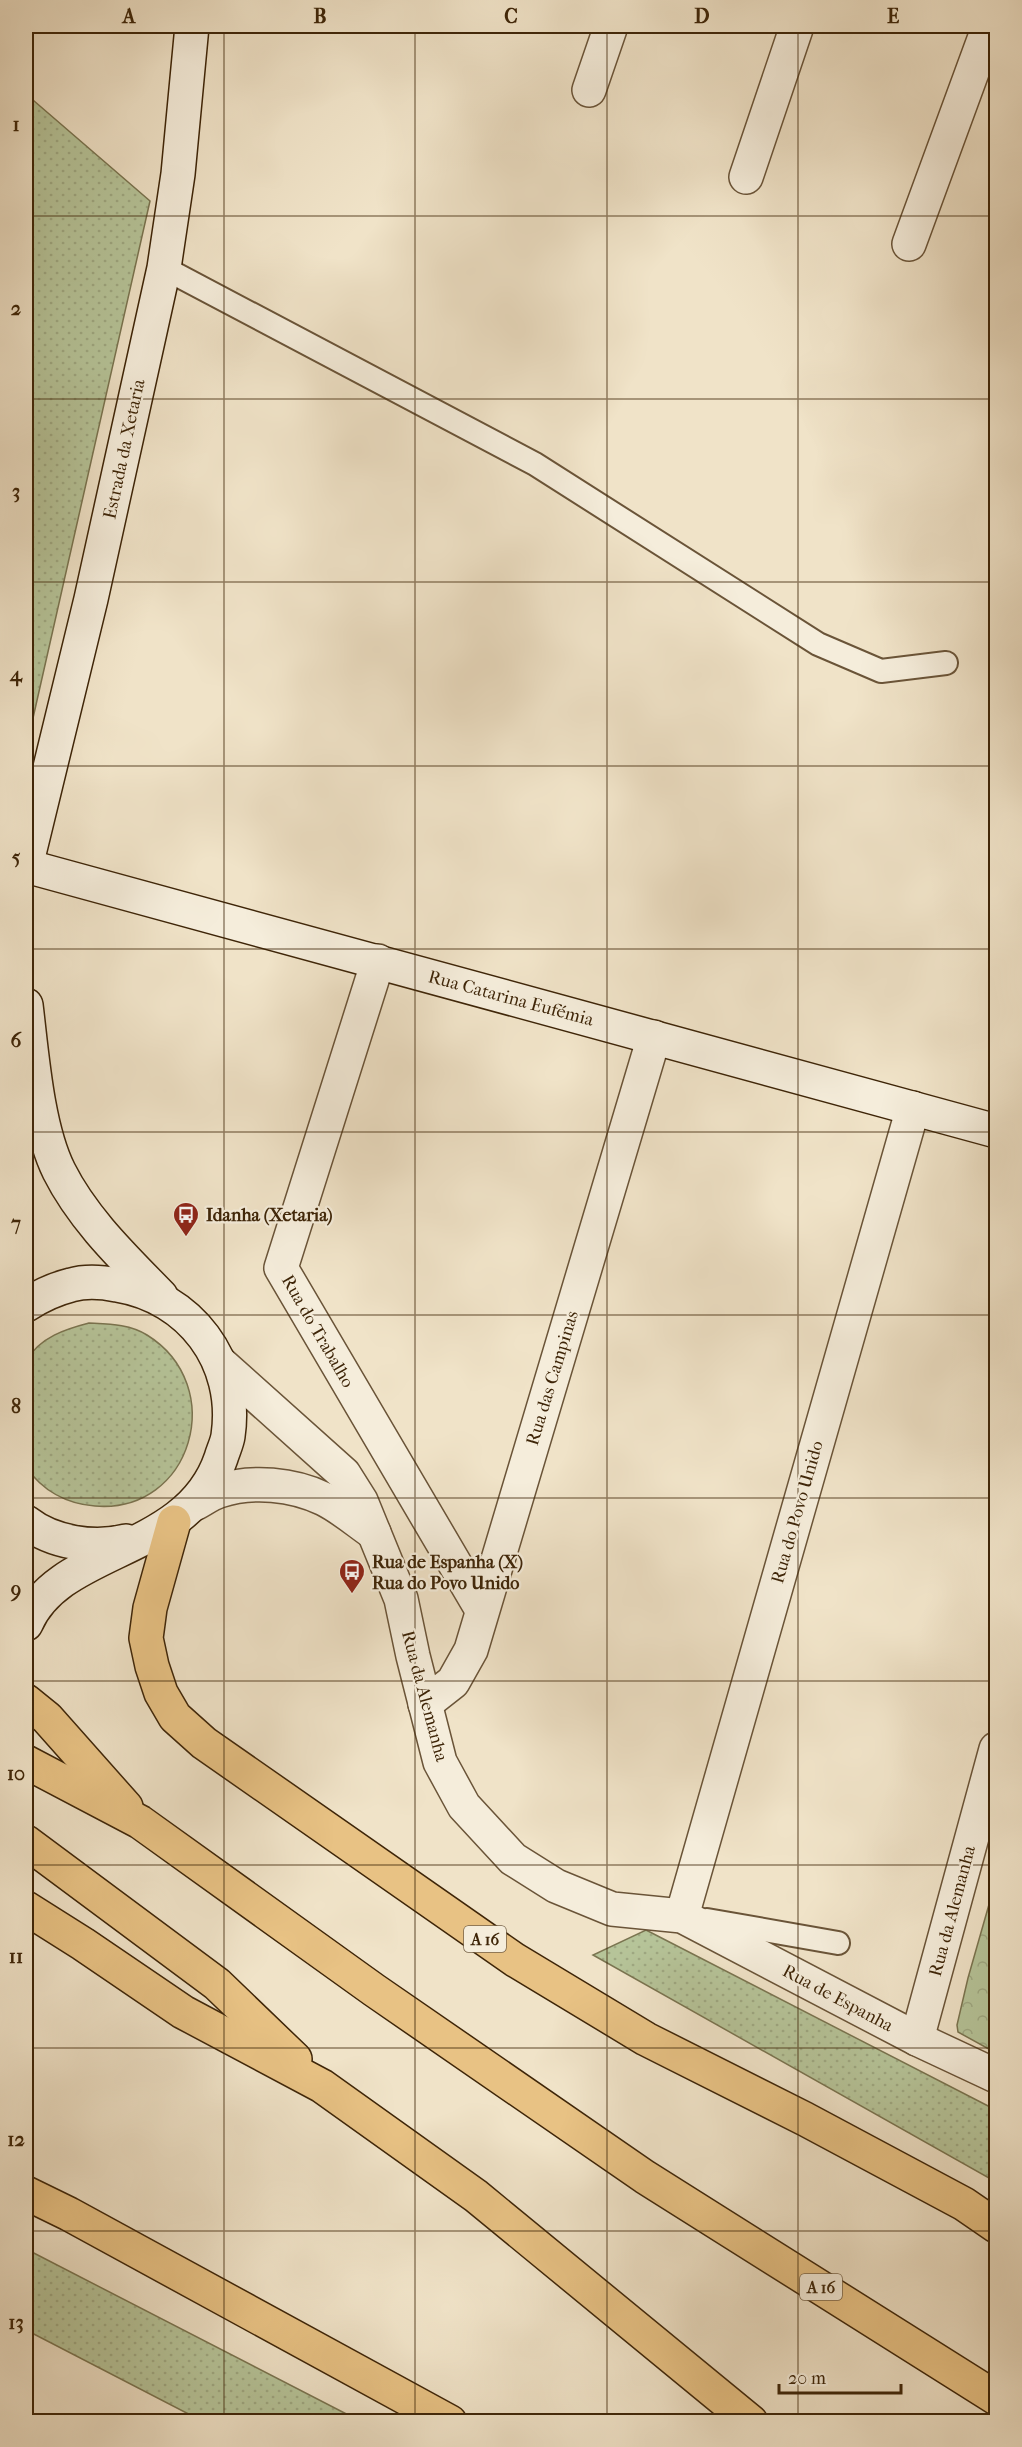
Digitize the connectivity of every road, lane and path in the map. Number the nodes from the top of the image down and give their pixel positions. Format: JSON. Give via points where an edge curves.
{"nodes":[{"id":1,"x":192,"y":26,"type":"edge"},
{"id":2,"x":611,"y":26,"type":"edge"},
{"id":3,"x":797,"y":26,"type":"edge"},
{"id":4,"x":989,"y":26,"type":"edge"},
{"id":5,"x":589,"y":90,"type":"dead end"},
{"id":6,"x":746,"y":177,"type":"dead end"},
{"id":7,"x":909,"y":244,"type":"dead end"},
{"id":8,"x":164,"y":268,"type":"junction"},
{"id":9,"x":946,"y":663,"type":"dead end"},
{"id":10,"x":26,"y":866,"type":"edge"},
{"id":11,"x":378,"y":961,"type":"junction"},
{"id":12,"x":26,"y":1005,"type":"edge"},
{"id":13,"x":654,"y":1037,"type":"junction"},
{"id":14,"x":913,"y":1108,"type":"junction"},
{"id":15,"x":996,"y":1131,"type":"edge"},
{"id":16,"x":164,"y":1299,"type":"junction"},
{"id":17,"x":26,"y":1305,"type":"edge"},
{"id":18,"x":220,"y":1363,"type":"junction"},
{"id":19,"x":173,"y":1520,"type":"junction"},
{"id":20,"x":26,"y":1522,"type":"edge"},
{"id":21,"x":374,"y":1533,"type":"junction"},
{"id":22,"x":482,"y":1610,"type":"junction"},
{"id":23,"x":26,"y":1624,"type":"edge"},
{"id":24,"x":425,"y":1704,"type":"junction"},
{"id":25,"x":36,"y":1709,"type":"edge"},
{"id":26,"x":996,"y":1749,"type":"edge"},
{"id":27,"x":26,"y":1763,"type":"edge"},
{"id":28,"x":140,"y":1822,"type":"junction"},
{"id":29,"x":26,"y":1842,"type":"edge"},
{"id":30,"x":26,"y":1908,"type":"edge"},
{"id":31,"x":682,"y":1916,"type":"junction"},
{"id":32,"x":838,"y":1943,"type":"dead end"},
{"id":33,"x":917,"y":2039,"type":"junction"},
{"id":34,"x":996,"y":2076,"type":"edge"},
{"id":35,"x":322,"y":2086,"type":"junction"},
{"id":36,"x":26,"y":2193,"type":"edge"},
{"id":37,"x":996,"y":2226,"type":"edge"},
{"id":38,"x":996,"y":2398,"type":"edge"},
{"id":39,"x":450,"y":2421,"type":"edge"},
{"id":40,"x":751,"y":2421,"type":"edge"}],
"edges":[{"from":1,"to":8,"type":"street","name":"Estrada da Xetaria","via":[[178,174]]},
{"from":2,"to":5,"type":"street"},
{"from":3,"to":6,"type":"street"},
{"from":4,"to":7,"type":"street"},
{"from":8,"to":9,"type":"lane","via":[[535,464],[818,644],[881,671]]},
{"from":8,"to":10,"type":"street","name":"Estrada da Xetaria","via":[[91,599]]},
{"from":10,"to":11,"type":"street","name":"Rua Catarina Eufémia"},
{"from":11,"to":13,"type":"street","name":"Rua Catarina Eufémia"},
{"from":11,"to":22,"type":"street","name":"Rua do Trabalho","via":[[281,1268]]},
{"from":12,"to":16,"type":"street","via":[[44,1127],[59,1170],[87,1215]]},
{"from":13,"to":14,"type":"street","name":"Rua Catarina Eufémia"},
{"from":13,"to":22,"type":"street","name":"Rua das Campinas"},
{"from":14,"to":15,"type":"street","name":"Rua Catarina Eufémia"},
{"from":14,"to":31,"type":"street","name":"Rua do Povo Unido"},
{"from":16,"to":17,"type":"street","via":[[135,1288],[73,1284],[43,1294]]},
{"from":16,"to":18,"type":"street","via":[[197,1326]]},
{"from":18,"to":19,"type":"street","via":[[229,1399],[228,1437],[216,1473]]},
{"from":18,"to":21,"type":"street","name":"Rua da Alemanha","via":[[344,1474]]},
{"from":19,"to":20,"type":"street","via":[[112,1544],[72,1543]]},
{"from":19,"to":21,"type":"street","via":[[218,1491],[267,1485],[296,1489],[324,1499]]},
{"from":19,"to":23,"type":"street","via":[[68,1578],[46,1596]]},
{"from":19,"to":37,"type":"highway","number":"A 16","via":[[146,1638],[161,1693],[175,1717],[204,1743],[515,1960],[646,2039],[805,2119],[964,2204]]},
{"from":21,"to":24,"type":"street","name":"Rua da Alemanha","via":[[401,1599]]},
{"from":22,"to":24,"type":"street","name":"Rua das Campinas","via":[[471,1650],[453,1682]]},
{"from":24,"to":31,"type":"street","name":"Rua da Alemanha","via":[[440,1762],[464,1806],[513,1859],[556,1886],[612,1909]]},
{"from":25,"to":28,"type":"highway"},
{"from":26,"to":33,"type":"street","name":"Rua da Alemanha"},
{"from":27,"to":28,"type":"highway","number":"A 16"},
{"from":28,"to":38,"type":"highway","number":"A 16","via":[[645,2177]]},
{"from":29,"to":35,"type":"highway","via":[[217,1984]]},
{"from":30,"to":35,"type":"highway","via":[[183,2012]]},
{"from":31,"to":32,"type":"lane","name":"Rua da Alemanha"},
{"from":31,"to":33,"type":"street","name":"Rua de Espanha"},
{"from":33,"to":34,"type":"street","name":"Rua de Espanha"},
{"from":35,"to":40,"type":"highway","via":[[476,2196]]},
{"from":36,"to":39,"type":"highway"}]}
